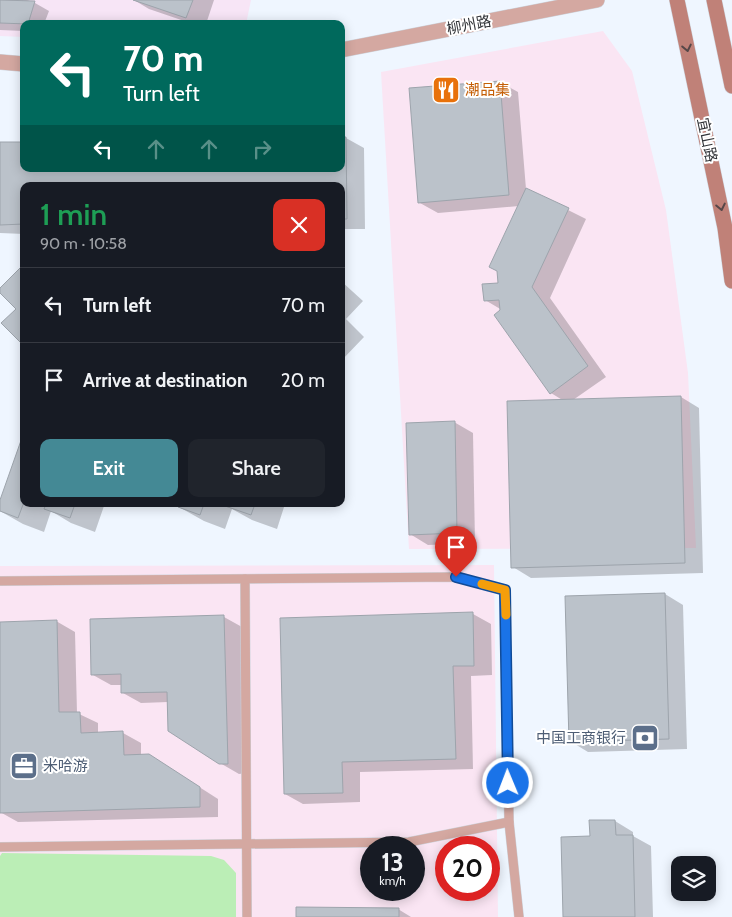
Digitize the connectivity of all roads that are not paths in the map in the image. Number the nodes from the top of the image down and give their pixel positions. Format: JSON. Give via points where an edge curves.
{"nodes":[{"id":1,"x":597,"y":0,"type":"edge"},
{"id":2,"x":677,"y":0,"type":"edge"},
{"id":3,"x":714,"y":0,"type":"edge"},
{"id":4,"x":345,"y":49,"type":"edge"},
{"id":5,"x":0,"y":62,"type":"edge"},
{"id":6,"x":20,"y":64,"type":"edge"},
{"id":7,"x":732,"y":86,"type":"edge"},
{"id":8,"x":732,"y":280,"type":"edge"},
{"id":9,"x":245,"y":579,"type":"junction"},
{"id":10,"x":0,"y":581,"type":"edge"},
{"id":11,"x":509,"y":822,"type":"junction"},
{"id":12,"x":247,"y":846,"type":"junction"},
{"id":13,"x":0,"y":847,"type":"edge"},
{"id":14,"x":247,"y":917,"type":"edge"},
{"id":15,"x":519,"y":917,"type":"edge"}],
"edges":[{"from":1,"to":4,"type":"street","name":"柳州路"},
{"from":2,"to":8,"type":"main road","name":"宜山路","one_way":true,"via":[[725,228]]},
{"from":3,"to":7,"type":"main road"},
{"from":5,"to":6,"type":"street"},
{"from":9,"to":10,"type":"lane"},
{"from":9,"to":11,"type":"lane","via":[[456,577],[505,590]]},
{"from":9,"to":12,"type":"lane"},
{"from":11,"to":12,"type":"lane","via":[[409,842]]},
{"from":11,"to":15,"type":"lane"},
{"from":12,"to":13,"type":"lane"},
{"from":12,"to":14,"type":"lane"}]}
